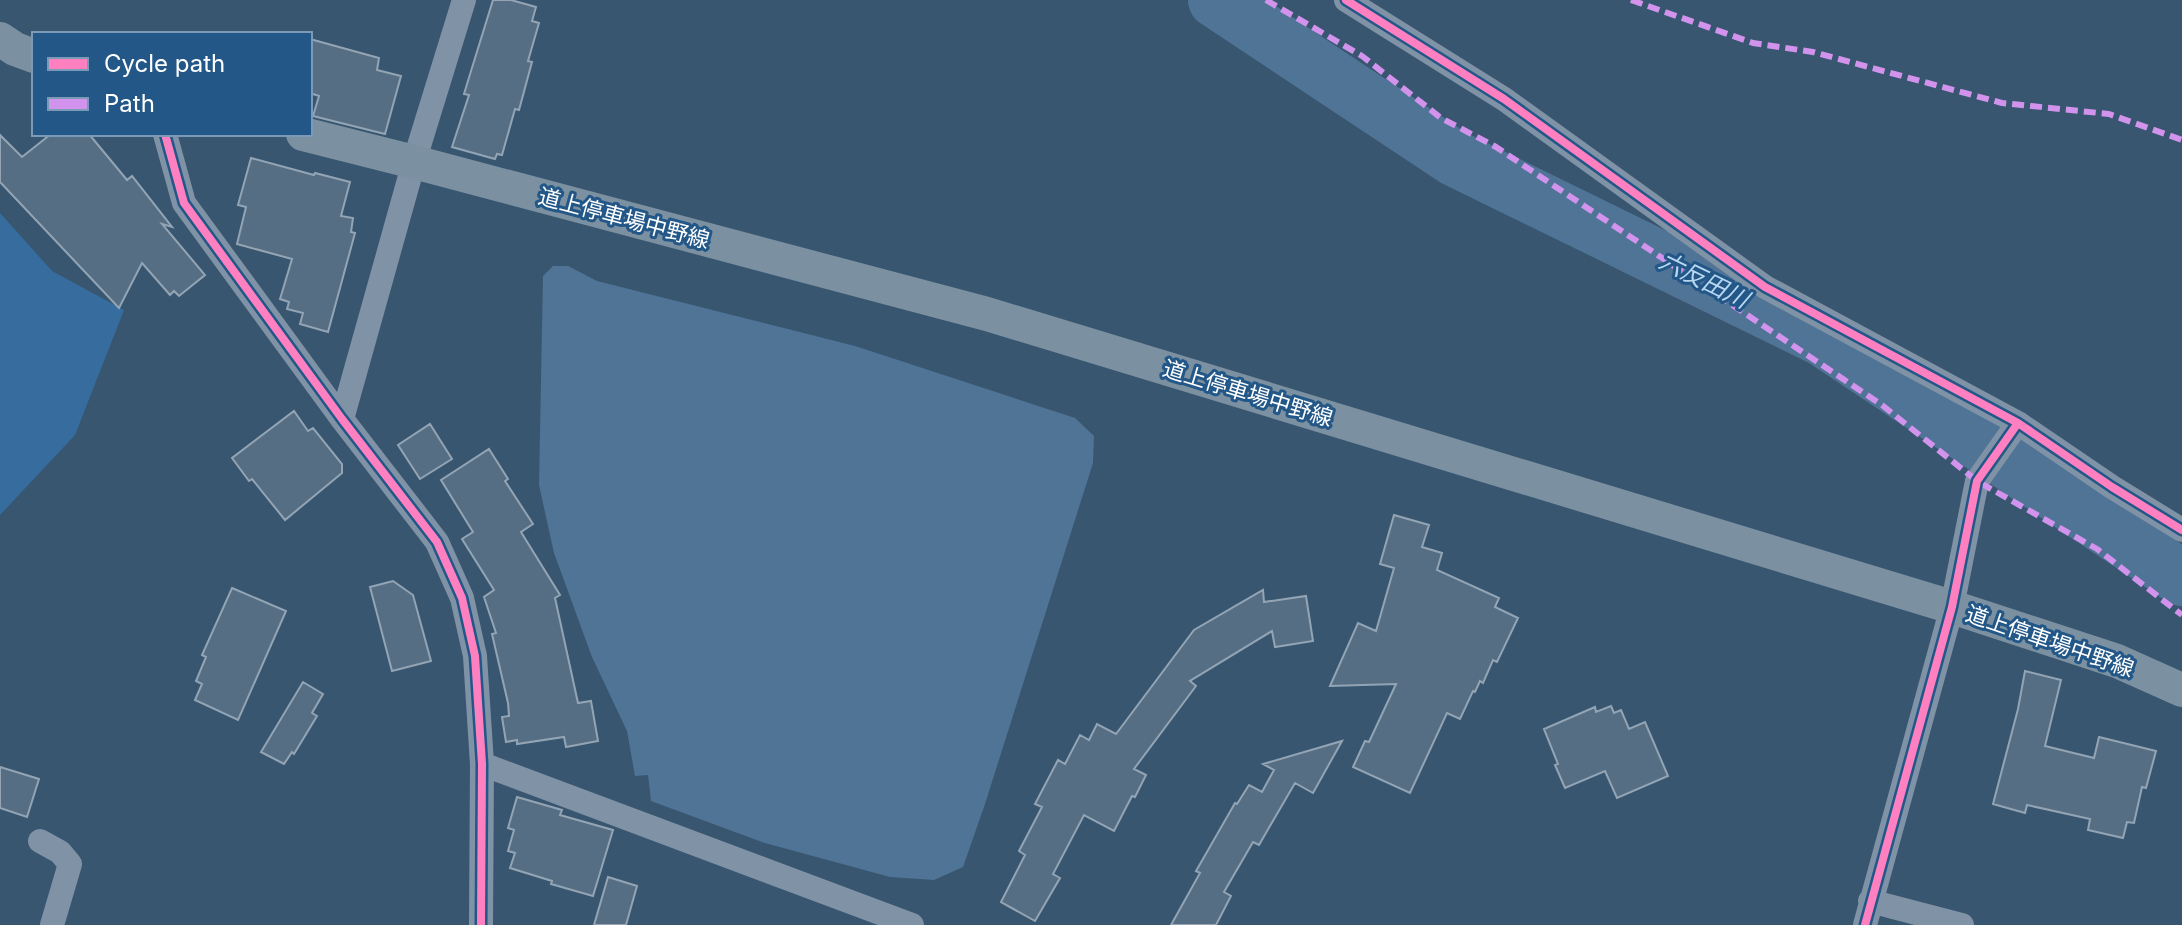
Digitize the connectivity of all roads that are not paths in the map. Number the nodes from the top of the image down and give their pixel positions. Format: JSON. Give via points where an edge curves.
{"nodes":[{"id":1,"x":464,"y":0,"type":"edge"},
{"id":2,"x":1346,"y":0,"type":"edge"},
{"id":3,"x":0,"y":39,"type":"edge"},
{"id":4,"x":32,"y":55,"type":"edge"},
{"id":5,"x":166,"y":136,"type":"edge"},
{"id":6,"x":311,"y":136,"type":"edge"},
{"id":7,"x":414,"y":162,"type":"junction"},
{"id":8,"x":342,"y":419,"type":"junction"},
{"id":9,"x":2018,"y":423,"type":"junction"},
{"id":10,"x":2182,"y":530,"type":"edge"},
{"id":11,"x":1952,"y":607,"type":"junction"},
{"id":12,"x":2182,"y":690,"type":"edge"},
{"id":13,"x":482,"y":764,"type":"junction"},
{"id":14,"x":40,"y":841,"type":"dead end"},
{"id":15,"x":1870,"y":901,"type":"junction"},
{"id":16,"x":52,"y":925,"type":"edge"},
{"id":17,"x":481,"y":925,"type":"edge"},
{"id":18,"x":912,"y":925,"type":"edge"},
{"id":19,"x":1865,"y":925,"type":"edge"},
{"id":20,"x":1962,"y":925,"type":"edge"}],
"edges":[{"from":1,"to":7,"type":"street"},
{"from":2,"to":9,"type":"street","via":[[1504,99],[1765,287]]},
{"from":3,"to":4,"type":"main road"},
{"from":5,"to":8,"type":"street","via":[[184,203]]},
{"from":6,"to":7,"type":"main road","name":"道上停車場中野線"},
{"from":7,"to":8,"type":"street"},
{"from":7,"to":11,"type":"main road","name":"道上停車場中野線","via":[[987,314]]},
{"from":8,"to":13,"type":"street","via":[[437,542],[462,598],[475,656]]},
{"from":9,"to":10,"type":"street"},
{"from":9,"to":11,"type":"street","via":[[1977,481]]},
{"from":11,"to":12,"type":"main road","name":"道上停車場中野線","via":[[2117,661]]},
{"from":11,"to":15,"type":"street"},
{"from":13,"to":17,"type":"street"},
{"from":13,"to":18,"type":"street"},
{"from":14,"to":16,"type":"street","via":[[70,864]]},
{"from":15,"to":19,"type":"street"},
{"from":15,"to":20,"type":"street"}]}
